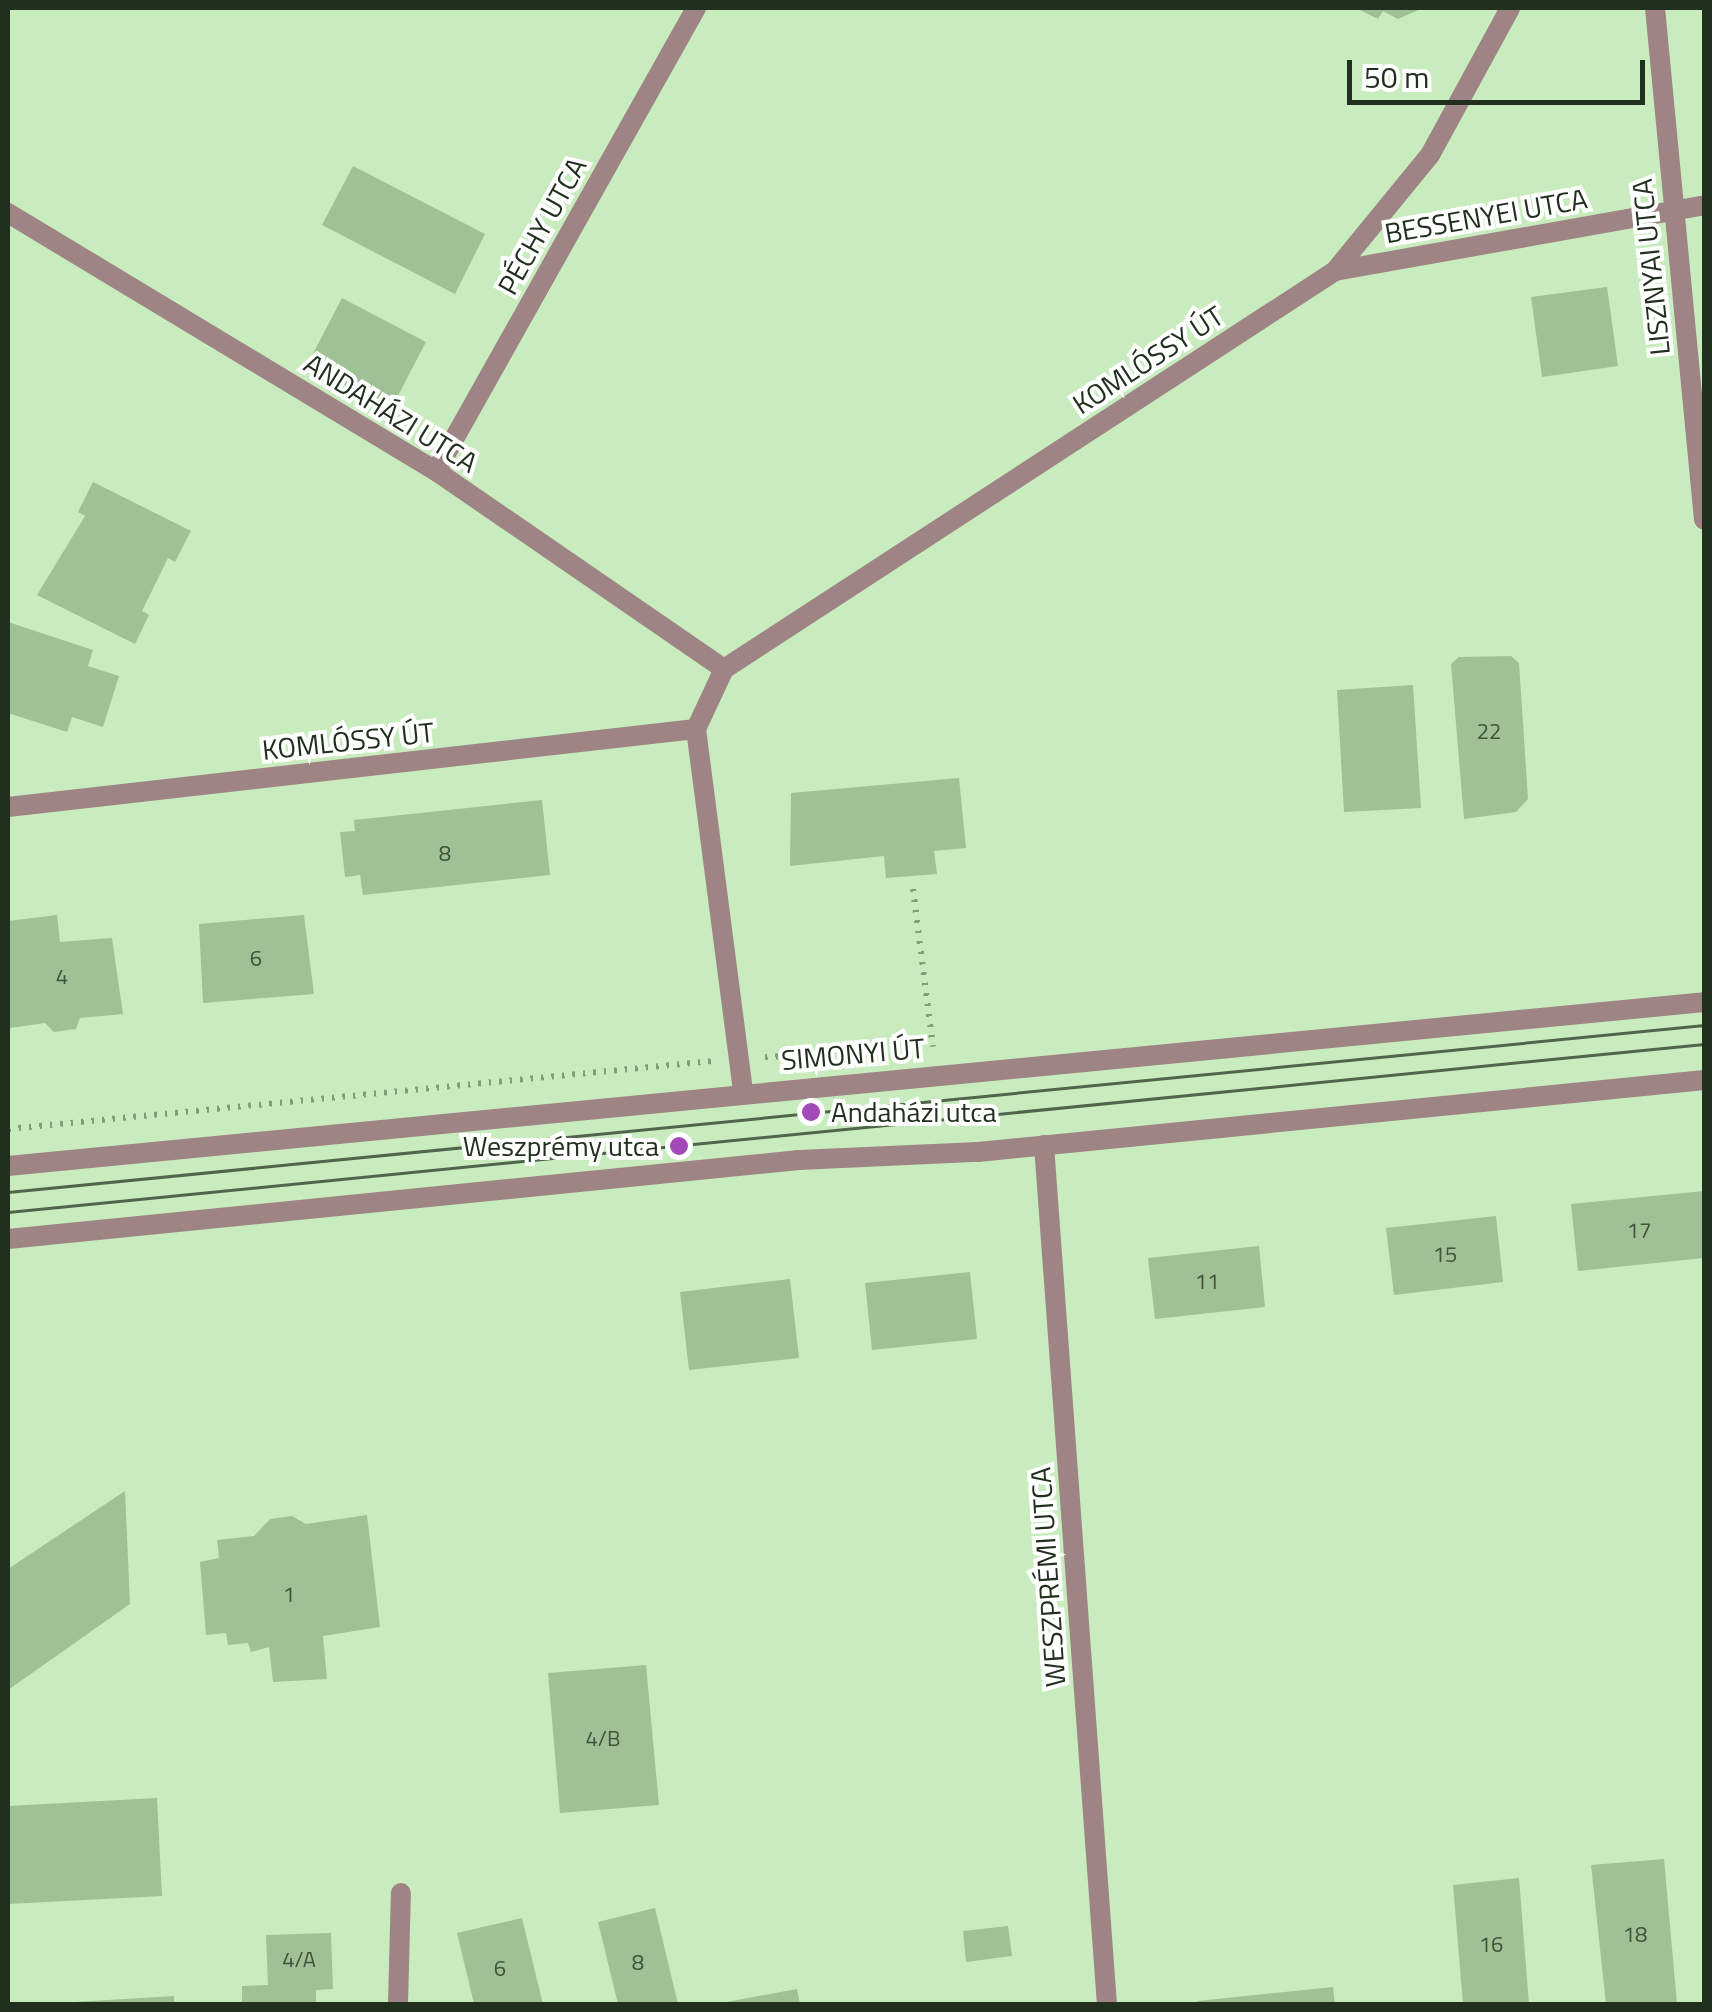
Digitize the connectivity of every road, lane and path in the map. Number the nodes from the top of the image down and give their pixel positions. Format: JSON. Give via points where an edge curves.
{"nodes":[{"id":1,"x":696,"y":8,"type":"edge"},
{"id":2,"x":1510,"y":8,"type":"edge"},
{"id":3,"x":1654,"y":8,"type":"edge"},
{"id":4,"x":1704,"y":205,"type":"edge"},
{"id":5,"x":1673,"y":210,"type":"junction"},
{"id":6,"x":8,"y":212,"type":"edge"},
{"id":7,"x":1336,"y":271,"type":"junction"},
{"id":8,"x":436,"y":471,"type":"junction"},
{"id":9,"x":1704,"y":520,"type":"edge"},
{"id":10,"x":724,"y":669,"type":"junction"},
{"id":11,"x":696,"y":729,"type":"junction"},
{"id":12,"x":8,"y":808,"type":"edge"},
{"id":13,"x":913,"y":890,"type":"dead end"},
{"id":14,"x":1704,"y":1002,"type":"edge"},
{"id":15,"x":931,"y":1031,"type":"dead end"},
{"id":16,"x":787,"y":1055,"type":"dead end"},
{"id":17,"x":738,"y":1058,"type":"junction"},
{"id":18,"x":1704,"y":1080,"type":"edge"},
{"id":19,"x":743,"y":1092,"type":"junction"},
{"id":20,"x":8,"y":1130,"type":"edge"},
{"id":21,"x":1044,"y":1145,"type":"junction"},
{"id":22,"x":8,"y":1166,"type":"edge"},
{"id":23,"x":8,"y":1239,"type":"edge"},
{"id":24,"x":401,"y":1893,"type":"dead end"},
{"id":25,"x":398,"y":2004,"type":"edge"},
{"id":26,"x":1106,"y":2004,"type":"edge"}],
"edges":[{"from":1,"to":8,"type":"street","name":"PÉCHY UTCA"},
{"from":2,"to":7,"type":"street","name":"KOMLÓSSY ÚT","via":[[1430,155]]},
{"from":3,"to":5,"type":"street","name":"LISZNYAI UTCA"},
{"from":4,"to":5,"type":"street","name":"BESSENYEI UTCA"},
{"from":5,"to":7,"type":"street","name":"BESSENYEI UTCA"},
{"from":5,"to":9,"type":"street","name":"LISZNYAI UTCA"},
{"from":6,"to":8,"type":"street","name":"ANDAHÁZI UTCA"},
{"from":7,"to":10,"type":"street","name":"KOMLÓSSY ÚT"},
{"from":8,"to":10,"type":"street","name":"ANDAHÁZI UTCA"},
{"from":10,"to":11,"type":"street"},
{"from":11,"to":12,"type":"street","name":"KOMLÓSSY ÚT"},
{"from":11,"to":17,"type":"street"},
{"from":13,"to":15,"type":"path"},
{"from":14,"to":19,"type":"street","name":"SIMONYI ÚT"},
{"from":16,"to":17,"type":"path"},
{"from":17,"to":19,"type":"street"},
{"from":17,"to":20,"type":"path"},
{"from":18,"to":21,"type":"street"},
{"from":19,"to":22,"type":"street","name":"SIMONYI ÚT"},
{"from":21,"to":23,"type":"street","via":[[799,1160]]},
{"from":21,"to":26,"type":"street","name":"WESZPRÉMI UTCA"},
{"from":24,"to":25,"type":"street"}]}
